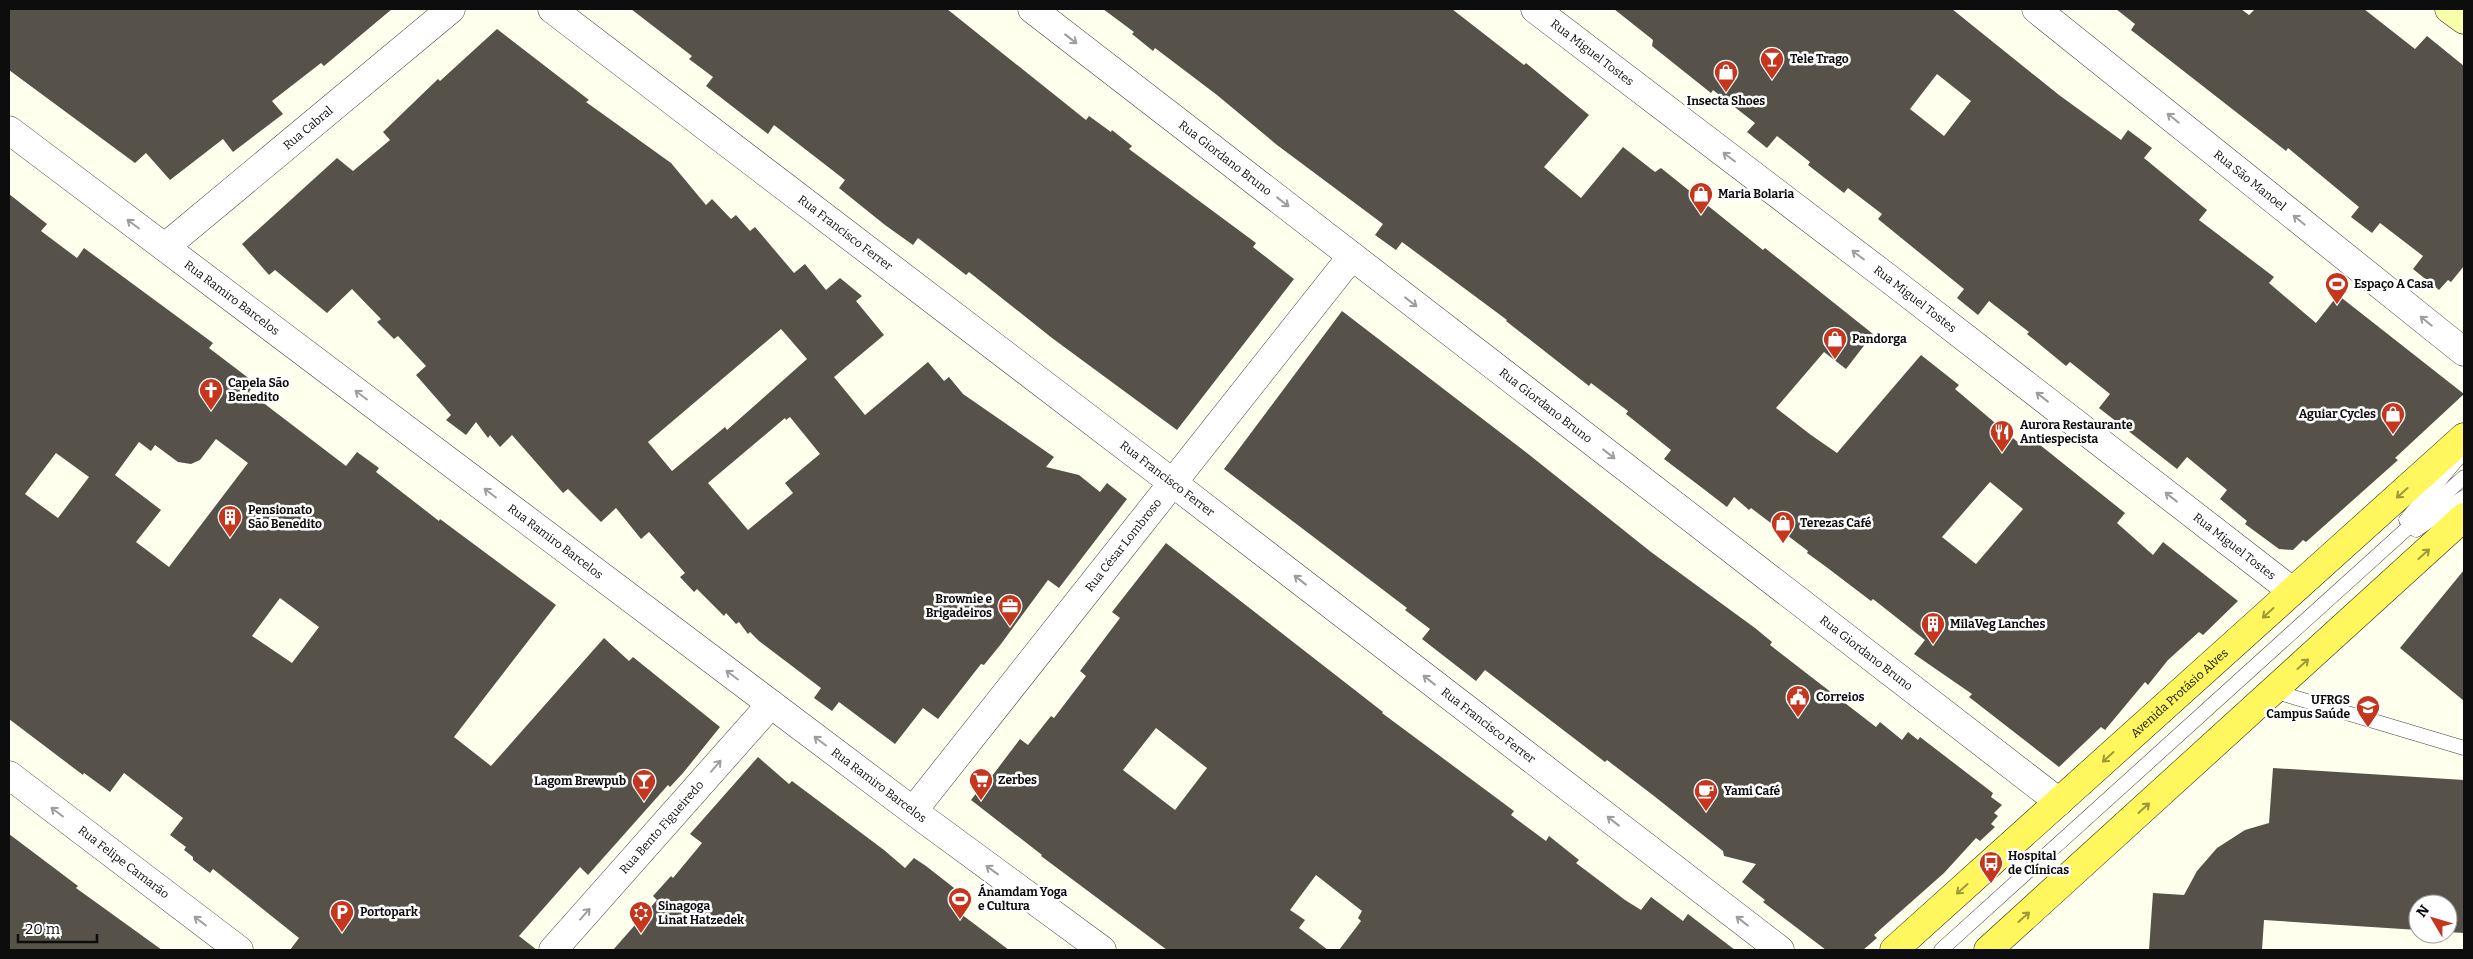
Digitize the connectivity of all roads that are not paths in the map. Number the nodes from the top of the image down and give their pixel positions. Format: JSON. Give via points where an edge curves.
{"nodes":[{"id":1,"x":452,"y":9,"type":"edge"},
{"id":2,"x":552,"y":9,"type":"edge"},
{"id":3,"x":1032,"y":9,"type":"edge"},
{"id":4,"x":1535,"y":9,"type":"edge"},
{"id":5,"x":2036,"y":9,"type":"edge"},
{"id":6,"x":2449,"y":9,"type":"edge"},
{"id":7,"x":2464,"y":20,"type":"edge"},
{"id":8,"x":9,"y":130,"type":"edge"},
{"id":9,"x":165,"y":247,"type":"junction"},
{"id":10,"x":1352,"y":256,"type":"junction"},
{"id":11,"x":2464,"y":352,"type":"edge"},
{"id":12,"x":2464,"y":437,"type":"edge"},
{"id":13,"x":2464,"y":451,"type":"edge"},
{"id":14,"x":2464,"y":477,"type":"edge"},
{"id":15,"x":1173,"y":483,"type":"junction"},
{"id":16,"x":2464,"y":497,"type":"edge"},
{"id":17,"x":2464,"y":517,"type":"edge"},
{"id":18,"x":2370,"y":562,"type":"junction"},
{"id":19,"x":2292,"y":591,"type":"junction"},
{"id":20,"x":2273,"y":691,"type":"junction"},
{"id":21,"x":771,"y":704,"type":"junction"},
{"id":22,"x":2464,"y":748,"type":"edge"},
{"id":23,"x":9,"y":775,"type":"edge"},
{"id":24,"x":2059,"y":802,"type":"junction"},
{"id":25,"x":913,"y":811,"type":"junction"},
{"id":26,"x":239,"y":950,"type":"edge"},
{"id":27,"x":553,"y":950,"type":"edge"},
{"id":28,"x":1102,"y":950,"type":"edge"},
{"id":29,"x":1780,"y":950,"type":"edge"},
{"id":30,"x":1894,"y":950,"type":"edge"},
{"id":31,"x":1941,"y":950,"type":"edge"},
{"id":32,"x":1988,"y":950,"type":"edge"}],
"edges":[{"from":1,"to":9,"type":"street","name":"Rua Cabral"},
{"from":2,"to":15,"type":"street","name":"Rua Francisco Ferrer"},
{"from":3,"to":10,"type":"street","name":"Rua Giordano Bruno","one_way":true},
{"from":19,"to":4,"type":"street","name":"Rua Miguel Tostes","one_way":true},
{"from":11,"to":5,"type":"street","name":"Rua São Manoel","one_way":true},
{"from":6,"to":7,"type":"main road"},
{"from":9,"to":8,"type":"street","name":"Rua Ramiro Barcelos","one_way":true},
{"from":21,"to":9,"type":"street","name":"Rua Ramiro Barcelos","one_way":true},
{"from":10,"to":15,"type":"street","name":"Rua César Lombroso"},
{"from":10,"to":24,"type":"street","name":"Rua Giordano Bruno","one_way":true},
{"from":12,"to":19,"type":"main road","name":"Avenida Protásio Alves","one_way":true},
{"from":13,"to":18,"type":"lane"},
{"from":14,"to":18,"type":"lane"},
{"from":15,"to":25,"type":"street","name":"Rua César Lombroso"},
{"from":29,"to":15,"type":"street","name":"Rua Francisco Ferrer","one_way":true},
{"from":16,"to":18,"type":"lane"},
{"from":20,"to":17,"type":"main road","one_way":true},
{"from":18,"to":31,"type":"lane"},
{"from":19,"to":24,"type":"main road","name":"Avenida Protásio Alves","one_way":true},
{"from":20,"to":22,"type":"lane"},
{"from":32,"to":20,"type":"main road","one_way":true},
{"from":25,"to":21,"type":"street","name":"Rua Ramiro Barcelos","one_way":true},
{"from":27,"to":21,"type":"street","name":"Rua Bento Figueiredo","one_way":true},
{"from":26,"to":23,"type":"street","name":"Rua Felipe Camarão","one_way":true},
{"from":24,"to":30,"type":"main road","name":"Avenida Protásio Alves","one_way":true},
{"from":28,"to":25,"type":"street","name":"Rua Ramiro Barcelos","one_way":true}]}
